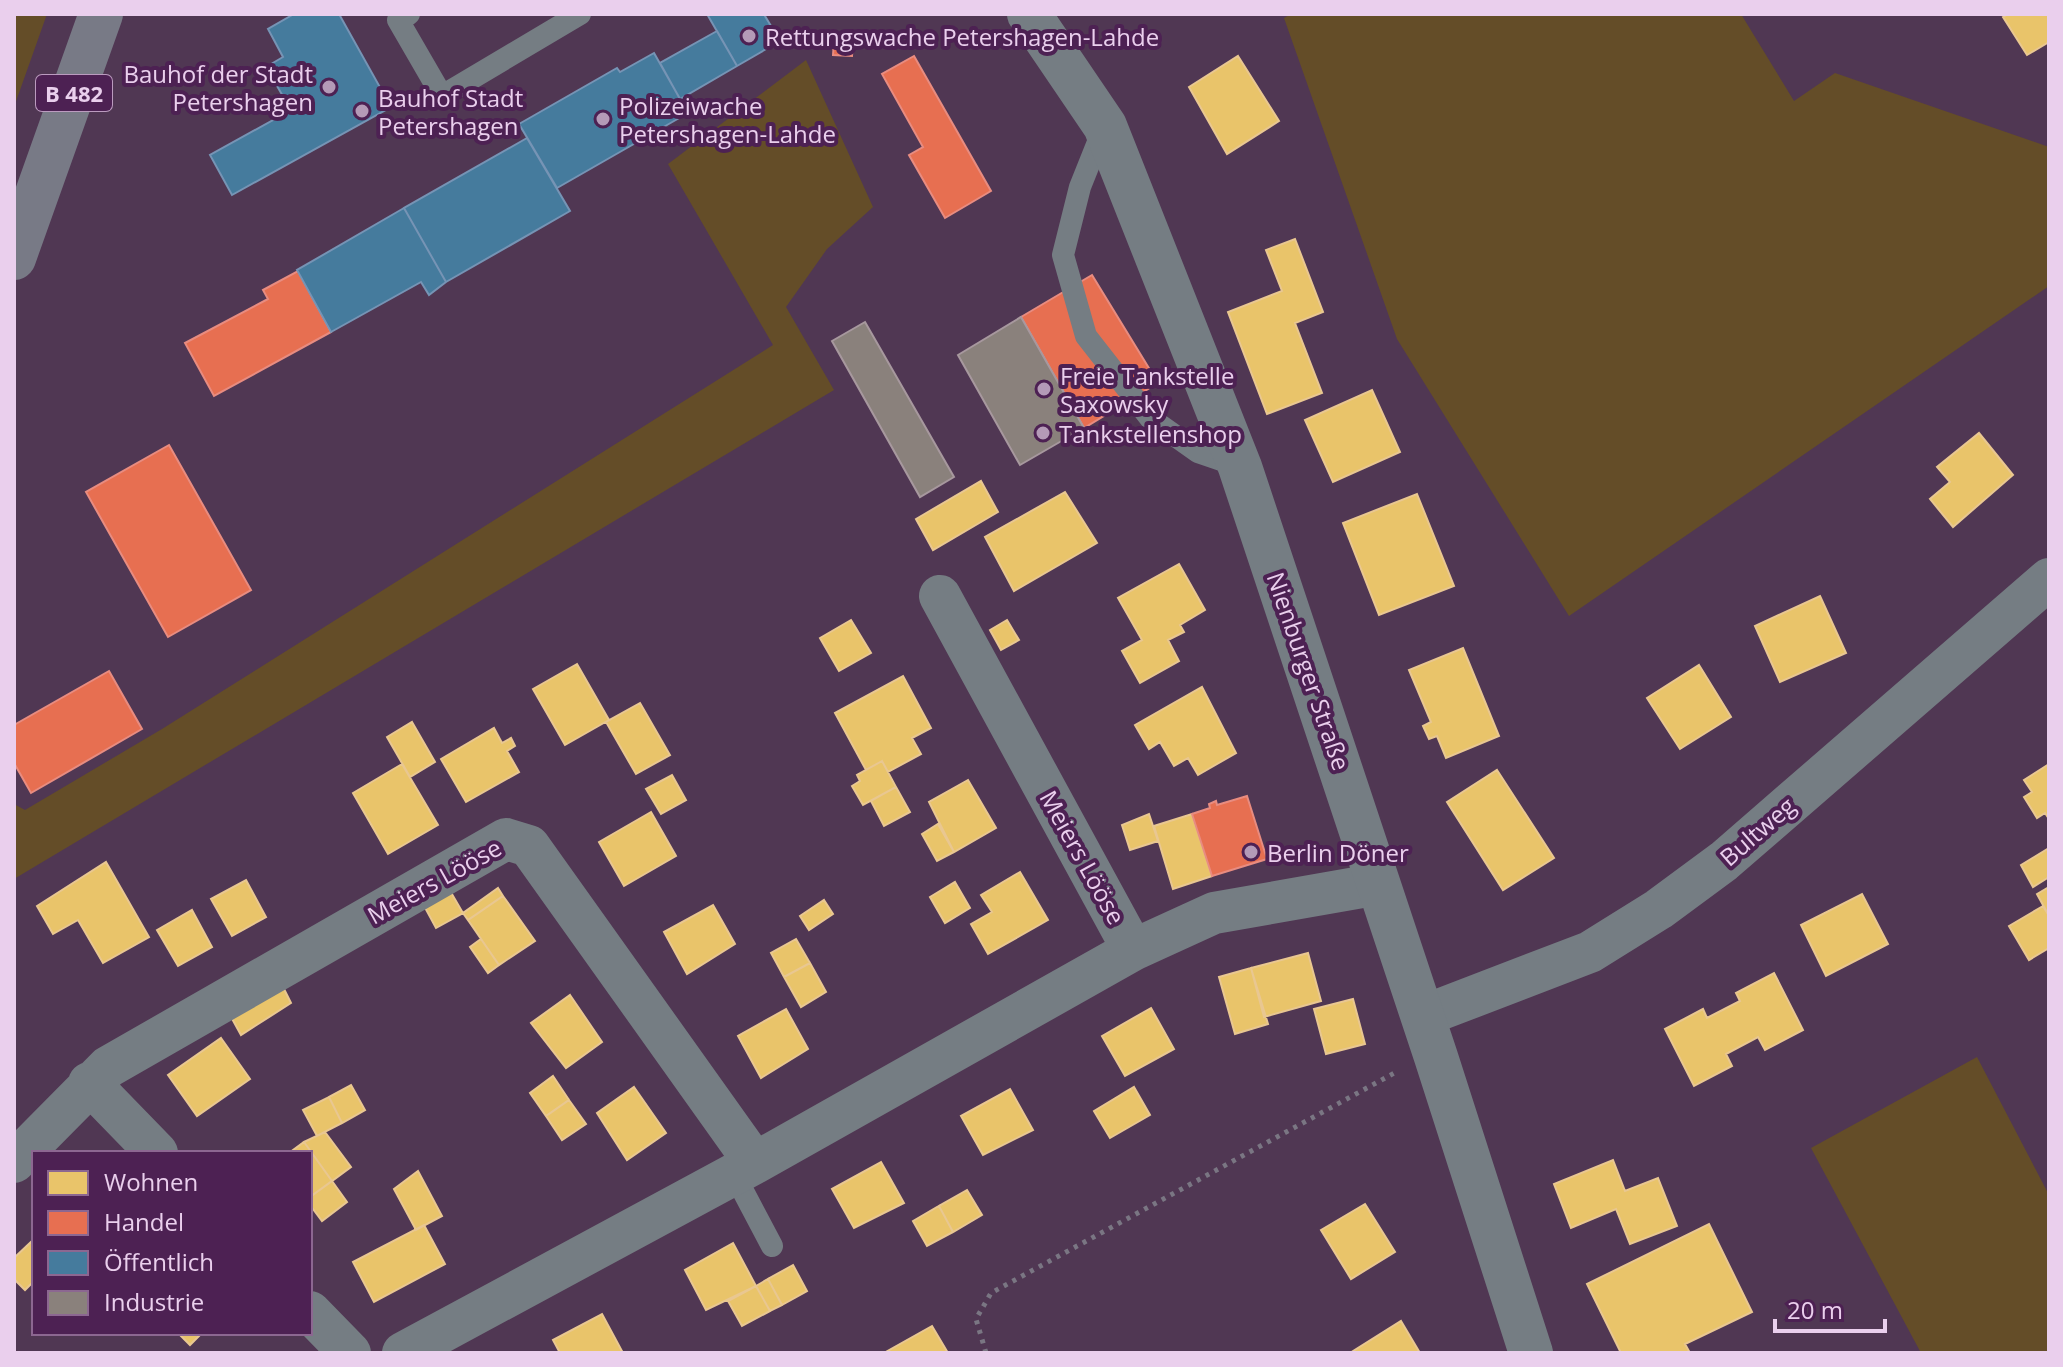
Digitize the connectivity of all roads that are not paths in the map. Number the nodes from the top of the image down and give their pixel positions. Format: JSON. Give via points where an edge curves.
{"nodes":[{"id":1,"x":101,"y":14,"type":"edge"},
{"id":2,"x":409,"y":14,"type":"edge"},
{"id":3,"x":580,"y":14,"type":"edge"},
{"id":4,"x":1029,"y":14,"type":"edge"},
{"id":5,"x":1105,"y":126,"type":"junction"},
{"id":6,"x":14,"y":258,"type":"edge"},
{"id":7,"x":1240,"y":467,"type":"junction"},
{"id":8,"x":2049,"y":580,"type":"edge"},
{"id":9,"x":940,"y":596,"type":"dead end"},
{"id":10,"x":1379,"y":884,"type":"junction"},
{"id":11,"x":1133,"y":950,"type":"junction"},
{"id":12,"x":1430,"y":1036,"type":"junction"},
{"id":13,"x":89,"y":1083,"type":"junction"},
{"id":14,"x":155,"y":1151,"type":"edge"},
{"id":15,"x":14,"y":1162,"type":"edge"},
{"id":16,"x":745,"y":1169,"type":"junction"},
{"id":17,"x":772,"y":1246,"type":"dead end"},
{"id":18,"x":312,"y":1314,"type":"edge"},
{"id":19,"x":350,"y":1353,"type":"edge"},
{"id":20,"x":403,"y":1353,"type":"edge"},
{"id":21,"x":1531,"y":1353,"type":"edge"}],
"edges":[{"from":1,"to":6,"type":"main road","number":"B 482"},
{"from":2,"to":3,"type":"lane","via":[[398,20],[442,96]]},
{"from":4,"to":5,"type":"street","name":"Nienburger Straße"},
{"from":5,"to":7,"type":"street","name":"Nienburger Straße"},
{"from":5,"to":7,"type":"lane","via":[[1080,187],[1063,255],[1086,336],[1150,418],[1198,452]]},
{"from":7,"to":10,"type":"street","name":"Nienburger Straße"},
{"from":8,"to":12,"type":"street","name":"Bultweg","via":[[1724,861],[1659,909],[1590,952]]},
{"from":9,"to":11,"type":"street","name":"Meiers Lööse"},
{"from":10,"to":11,"type":"street","name":"Meiers Lööse","via":[[1214,913]]},
{"from":10,"to":12,"type":"street","name":"Nienburger Straße"},
{"from":11,"to":16,"type":"street","name":"Meiers Lööse"},
{"from":12,"to":21,"type":"street","name":"Nienburger Straße"},
{"from":13,"to":14,"type":"street"},
{"from":13,"to":15,"type":"street","name":"Meiers Lööse"},
{"from":13,"to":16,"type":"street","name":"Meiers Lööse","via":[[108,1067],[506,839],[529,846]]},
{"from":16,"to":17,"type":"lane"},
{"from":16,"to":20,"type":"street","name":"Meiers Lööse"},
{"from":18,"to":19,"type":"street"}]}
